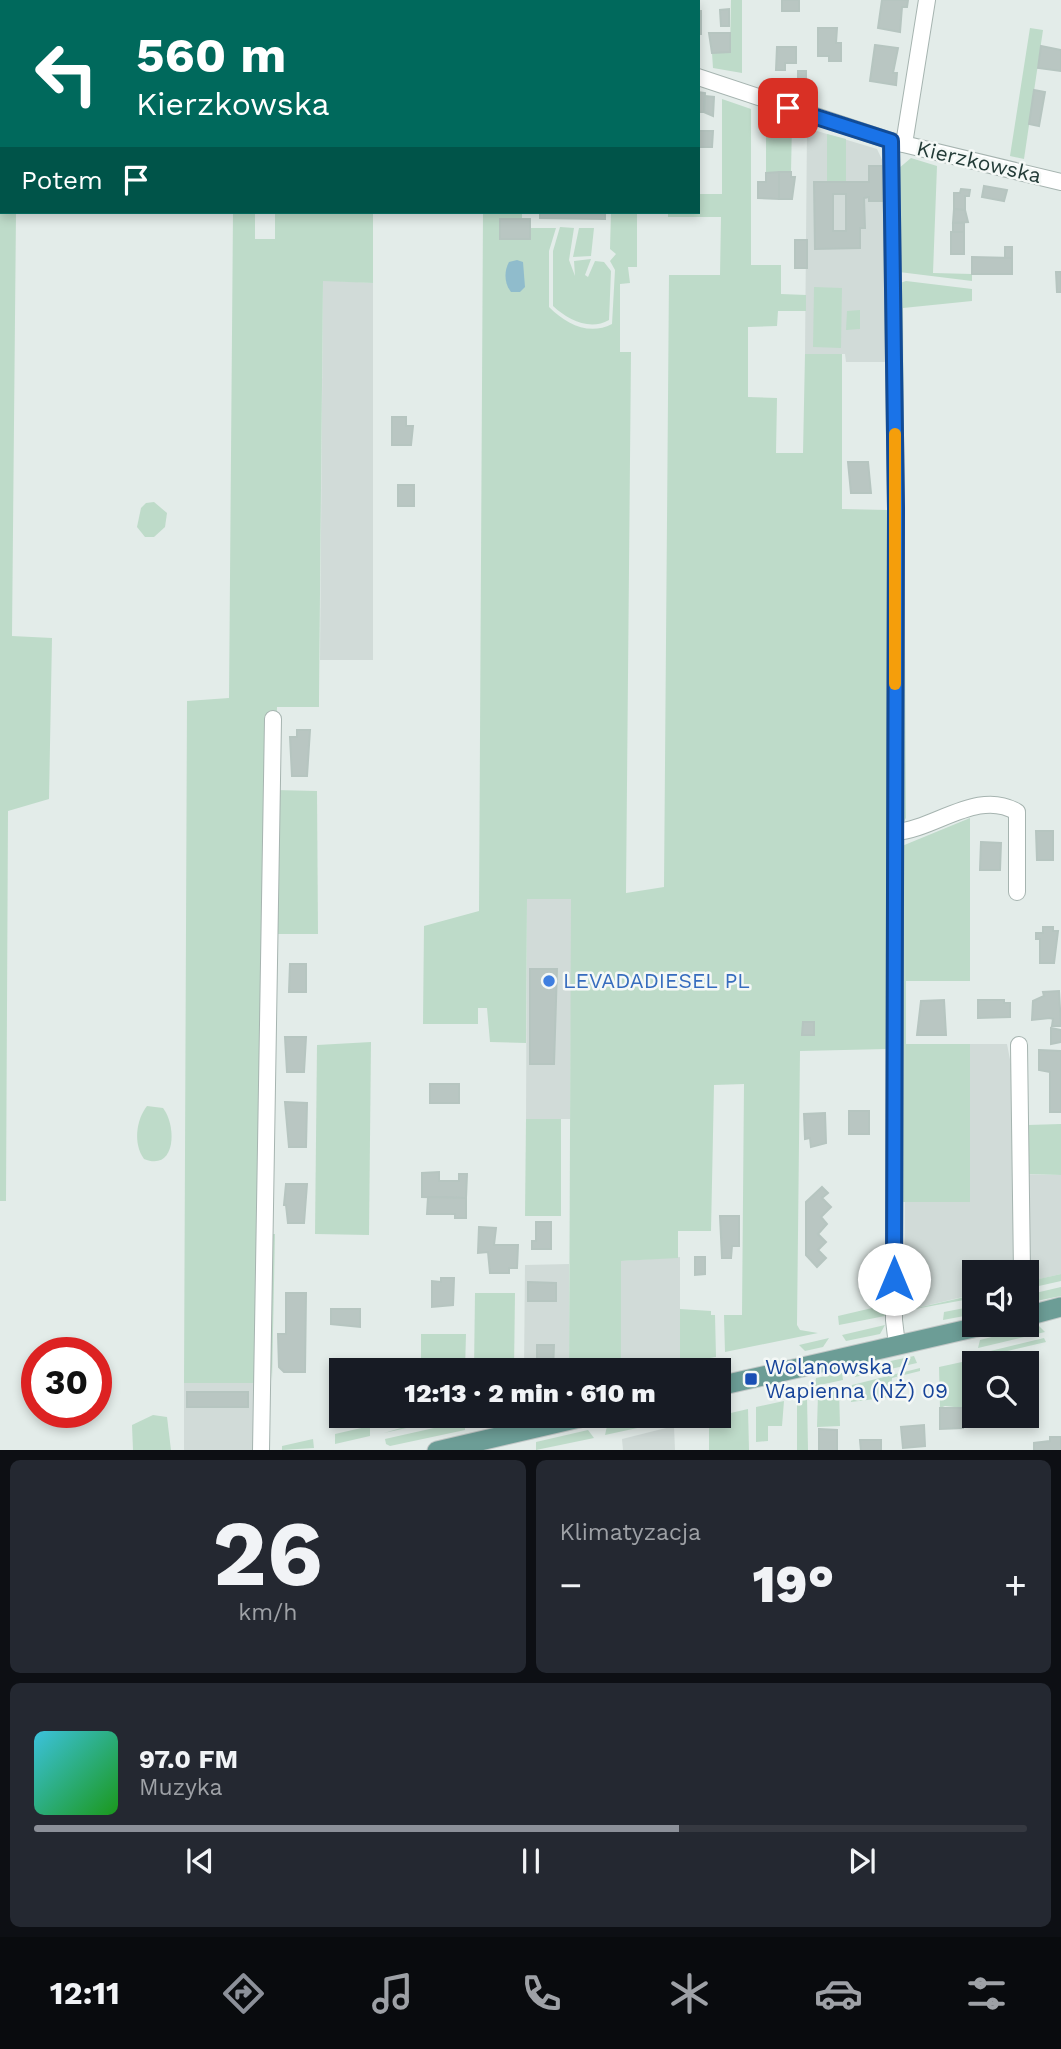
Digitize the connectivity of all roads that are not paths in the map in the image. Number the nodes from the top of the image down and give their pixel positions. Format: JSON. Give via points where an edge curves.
{"nodes":[{"id":1,"x":927,"y":0,"type":"edge"},
{"id":2,"x":700,"y":78,"type":"edge"},
{"id":3,"x":898,"y":143,"type":"junction"},
{"id":4,"x":1061,"y":182,"type":"edge"},
{"id":5,"x":273,"y":719,"type":"dead end"},
{"id":6,"x":895,"y":832,"type":"junction"},
{"id":7,"x":1017,"y":892,"type":"dead end"},
{"id":8,"x":1019,"y":1045,"type":"dead end"},
{"id":9,"x":1022,"y":1260,"type":"edge"},
{"id":10,"x":1061,"y":1307,"type":"edge"},
{"id":11,"x":1039,"y":1312,"type":"edge"},
{"id":12,"x":962,"y":1330,"type":"edge"},
{"id":13,"x":897,"y":1345,"type":"junction"},
{"id":14,"x":731,"y":1383,"type":"edge"},
{"id":15,"x":537,"y":1428,"type":"edge"},
{"id":16,"x":261,"y":1450,"type":"edge"},
{"id":17,"x":442,"y":1450,"type":"edge"}],
"edges":[{"from":1,"to":3,"type":"street"},
{"from":2,"to":3,"type":"street","name":"Kierzkowska"},
{"from":3,"to":4,"type":"street","name":"Kierzkowska"},
{"from":3,"to":6,"type":"street"},
{"from":5,"to":16,"type":"street"},
{"from":6,"to":7,"type":"street","via":[[970,807],[1008,807],[1017,812]]},
{"from":6,"to":13,"type":"street"},
{"from":8,"to":9,"type":"street"},
{"from":10,"to":11,"type":"main road"},
{"from":12,"to":13,"type":"main road"},
{"from":13,"to":14,"type":"main road"},
{"from":15,"to":17,"type":"main road"}]}
